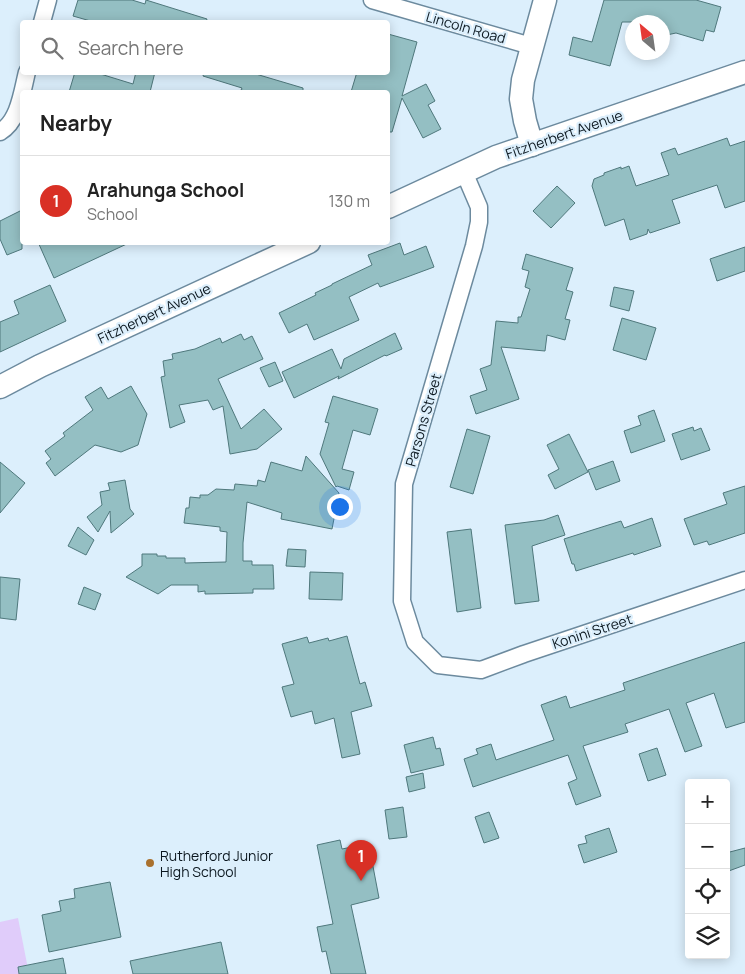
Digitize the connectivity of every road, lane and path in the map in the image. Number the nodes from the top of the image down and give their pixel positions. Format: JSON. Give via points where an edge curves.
{"nodes":[{"id":1,"x":48,"y":0,"type":"edge"},
{"id":2,"x":372,"y":0,"type":"edge"},
{"id":3,"x":544,"y":0,"type":"edge"},
{"id":4,"x":43,"y":20,"type":"edge"},
{"id":5,"x":531,"y":46,"type":"junction"},
{"id":6,"x":745,"y":72,"type":"edge"},
{"id":7,"x":26,"y":75,"type":"edge"},
{"id":8,"x":22,"y":90,"type":"edge"},
{"id":9,"x":20,"y":97,"type":"edge"},
{"id":10,"x":0,"y":132,"type":"edge"},
{"id":11,"x":532,"y":145,"type":"junction"},
{"id":12,"x":464,"y":172,"type":"junction"},
{"id":13,"x":390,"y":206,"type":"edge"},
{"id":14,"x":302,"y":245,"type":"edge"},
{"id":15,"x":0,"y":386,"type":"edge"},
{"id":16,"x":745,"y":580,"type":"edge"},
{"id":17,"x":438,"y":665,"type":"joint"}],
"edges":[{"from":1,"to":4,"type":"street"},
{"from":2,"to":5,"type":"street","name":"Lincoln Road"},
{"from":3,"to":5,"type":"main road"},
{"from":5,"to":11,"type":"main road","via":[[521,99]]},
{"from":6,"to":11,"type":"main road","name":"Fitzherbert Avenue"},
{"from":7,"to":8,"type":"street"},
{"from":9,"to":10,"type":"street","via":[[10,124]]},
{"from":11,"to":12,"type":"main road","name":"Fitzherbert Avenue"},
{"from":12,"to":13,"type":"main road","name":"Fitzherbert Avenue"},
{"from":12,"to":17,"type":"street","name":"Parsons Street","via":[[479,206],[478,230],[404,484],[402,601],[415,642]]},
{"from":14,"to":15,"type":"main road","name":"Fitzherbert Avenue"},
{"from":16,"to":17,"type":"street","name":"Konini Street","via":[[481,670]]}]}
